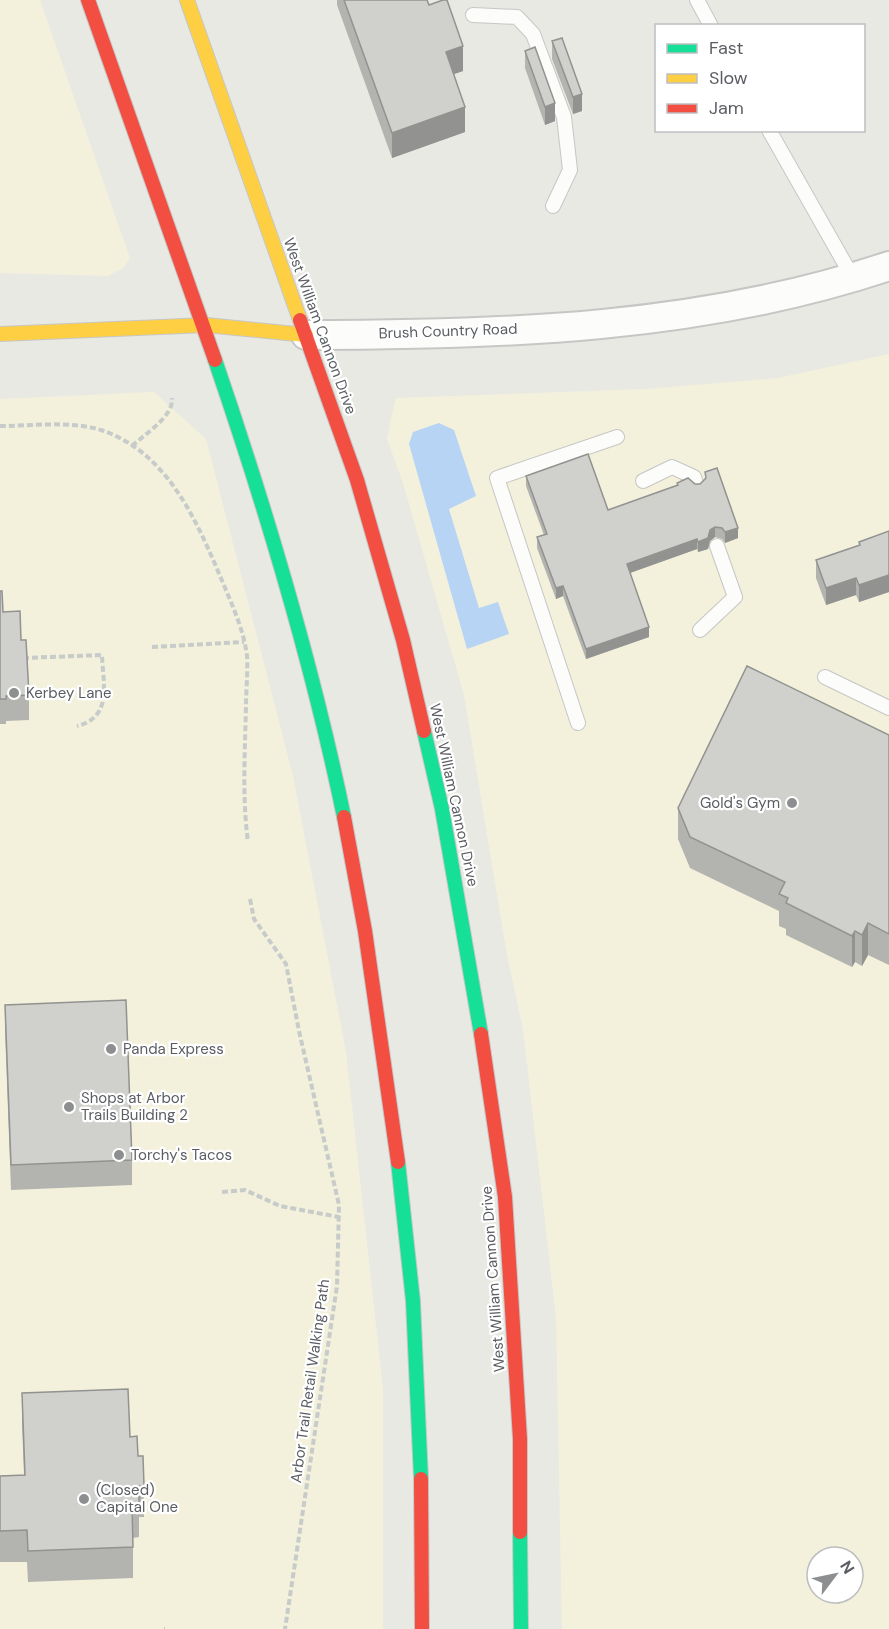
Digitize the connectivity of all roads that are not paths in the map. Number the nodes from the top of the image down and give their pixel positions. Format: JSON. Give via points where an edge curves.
{"nodes":[{"id":1,"x":88,"y":0,"type":"edge"},
{"id":2,"x":186,"y":0,"type":"edge"},
{"id":3,"x":697,"y":0,"type":"edge"},
{"id":4,"x":473,"y":15,"type":"dead end"},
{"id":5,"x":710,"y":24,"type":"edge"},
{"id":6,"x":770,"y":132,"type":"edge"},
{"id":7,"x":554,"y":206,"type":"dead end"},
{"id":8,"x":889,"y":266,"type":"edge"},
{"id":9,"x":853,"y":278,"type":"junction"},
{"id":10,"x":206,"y":325,"type":"junction"},
{"id":11,"x":0,"y":334,"type":"edge"},
{"id":12,"x":306,"y":335,"type":"junction"},
{"id":13,"x":617,"y":437,"type":"dead end"},
{"id":14,"x":643,"y":481,"type":"dead end"},
{"id":15,"x":697,"y":486,"type":"edge"},
{"id":16,"x":717,"y":546,"type":"dead end"},
{"id":17,"x":700,"y":630,"type":"dead end"},
{"id":18,"x":825,"y":677,"type":"dead end"},
{"id":19,"x":889,"y":708,"type":"edge"},
{"id":20,"x":578,"y":723,"type":"dead end"},
{"id":21,"x":422,"y":1629,"type":"edge"},
{"id":22,"x":520,"y":1629,"type":"edge"}],
"edges":[{"from":1,"to":10,"type":"main road"},
{"from":2,"to":12,"type":"main road","name":"West William Cannon Drive"},
{"from":3,"to":5,"type":"lane"},
{"from":4,"to":7,"type":"lane","via":[[517,17],[533,34],[545,61],[564,117],[570,170]]},
{"from":6,"to":9,"type":"lane"},
{"from":8,"to":9,"type":"street","name":"Brush Country Road"},
{"from":9,"to":12,"type":"street","name":"Brush Country Road","via":[[710,312],[616,323]]},
{"from":10,"to":11,"type":"main road","name":"Brush Country Road"},
{"from":10,"to":12,"type":"main road","name":"Brush Country Road"},
{"from":10,"to":21,"type":"main road","via":[[272,532],[332,763],[369,953],[400,1168],[413,1299],[423,1513]]},
{"from":12,"to":22,"type":"main road","name":"West William Cannon Drive","via":[[357,480],[403,640],[442,809],[476,1001],[506,1197],[520,1439]]},
{"from":13,"to":20,"type":"lane","via":[[497,478]]},
{"from":14,"to":15,"type":"lane","via":[[672,467],[694,477]]},
{"from":16,"to":17,"type":"lane","via":[[735,597]]},
{"from":18,"to":19,"type":"lane"}]}
